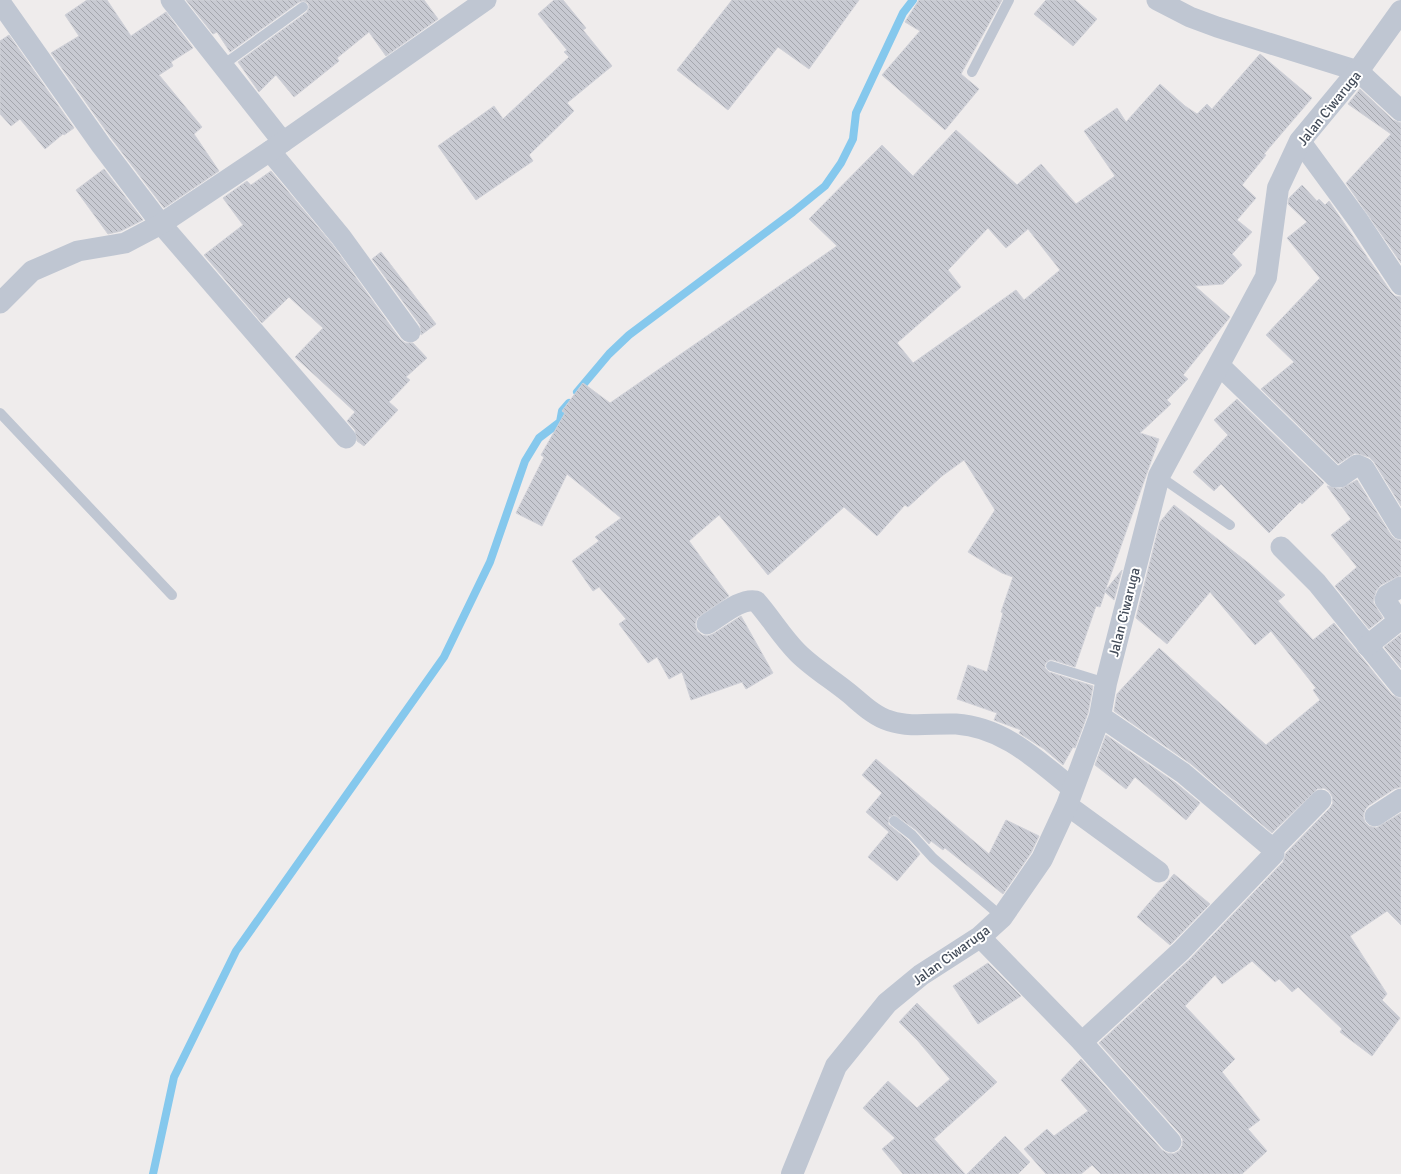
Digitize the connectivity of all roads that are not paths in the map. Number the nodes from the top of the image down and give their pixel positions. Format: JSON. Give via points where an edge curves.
{"nodes":[{"id":1,"x":171,"y":0,"type":"edge"},
{"id":2,"x":486,"y":0,"type":"edge"},
{"id":3,"x":1009,"y":0,"type":"edge"},
{"id":4,"x":1157,"y":0,"type":"edge"},
{"id":5,"x":0,"y":2,"type":"edge"},
{"id":6,"x":303,"y":7,"type":"dead end"},
{"id":7,"x":1401,"y":11,"type":"edge"},
{"id":8,"x":223,"y":65,"type":"junction"},
{"id":9,"x":1358,"y":71,"type":"junction"},
{"id":10,"x":972,"y":72,"type":"dead end"},
{"id":11,"x":1401,"y":111,"type":"edge"},
{"id":12,"x":1300,"y":141,"type":"junction"},
{"id":13,"x":276,"y":147,"type":"junction"},
{"id":14,"x":161,"y":224,"type":"junction"},
{"id":15,"x":1401,"y":284,"type":"edge"},
{"id":16,"x":0,"y":303,"type":"edge"},
{"id":17,"x":410,"y":332,"type":"dead end"},
{"id":18,"x":1219,"y":365,"type":"junction"},
{"id":19,"x":0,"y":413,"type":"edge"},
{"id":20,"x":346,"y":438,"type":"dead end"},
{"id":21,"x":1159,"y":476,"type":"junction"},
{"id":22,"x":1230,"y":525,"type":"dead end"},
{"id":23,"x":1401,"y":529,"type":"edge"},
{"id":24,"x":1281,"y":547,"type":"dead end"},
{"id":25,"x":1401,"y":587,"type":"edge"},
{"id":26,"x":172,"y":596,"type":"dead end"},
{"id":27,"x":707,"y":624,"type":"dead end"},
{"id":28,"x":1367,"y":646,"type":"junction"},
{"id":29,"x":1051,"y":666,"type":"dead end"},
{"id":30,"x":1106,"y":683,"type":"junction"},
{"id":31,"x":1401,"y":688,"type":"edge"},
{"id":32,"x":1100,"y":716,"type":"junction"},
{"id":33,"x":1070,"y":797,"type":"junction"},
{"id":34,"x":1401,"y":799,"type":"edge"},
{"id":35,"x":1321,"y":800,"type":"dead end"},
{"id":36,"x":1375,"y":816,"type":"dead end"},
{"id":37,"x":894,"y":821,"type":"dead end"},
{"id":38,"x":1272,"y":849,"type":"junction"},
{"id":39,"x":1159,"y":872,"type":"dead end"},
{"id":40,"x":1002,"y":918,"type":"junction"},
{"id":41,"x":980,"y":937,"type":"junction"},
{"id":42,"x":1082,"y":1042,"type":"junction"},
{"id":43,"x":1171,"y":1142,"type":"dead end"},
{"id":44,"x":792,"y":1174,"type":"edge"}],
"edges":[{"from":1,"to":8,"type":"street"},
{"from":2,"to":13,"type":"street"},
{"from":3,"to":10,"type":"lane"},
{"from":4,"to":9,"type":"street","via":[[1190,18]]},
{"from":5,"to":14,"type":"street","via":[[101,146]]},
{"from":6,"to":8,"type":"lane"},
{"from":7,"to":9,"type":"street","name":"Jalan Ciwaruga"},
{"from":8,"to":13,"type":"street"},
{"from":9,"to":11,"type":"street"},
{"from":9,"to":12,"type":"street","name":"Jalan Ciwaruga"},
{"from":12,"to":15,"type":"street"},
{"from":12,"to":18,"type":"street","name":"Jalan Ciwaruga","via":[[1278,188],[1266,277]]},
{"from":13,"to":14,"type":"street"},
{"from":13,"to":17,"type":"street"},
{"from":14,"to":16,"type":"street","via":[[125,242],[78,251],[32,271]]},
{"from":14,"to":20,"type":"street"},
{"from":18,"to":21,"type":"street","name":"Jalan Ciwaruga"},
{"from":18,"to":23,"type":"street","via":[[1335,477],[1340,477],[1357,465],[1364,468]]},
{"from":19,"to":26,"type":"lane"},
{"from":21,"to":22,"type":"lane"},
{"from":21,"to":30,"type":"street","name":"Jalan Ciwaruga"},
{"from":24,"to":28,"type":"street","via":[[1317,583]]},
{"from":25,"to":28,"type":"street","via":[[1387,595],[1385,600],[1398,622]]},
{"from":27,"to":33,"type":"street","via":[[742,603],[756,601],[799,654],[872,712],[888,721],[906,725],[958,724],[998,735],[1024,749]]},
{"from":28,"to":31,"type":"street"},
{"from":29,"to":30,"type":"lane"},
{"from":30,"to":32,"type":"street","name":"Jalan Ciwaruga"},
{"from":32,"to":33,"type":"street","name":"Jalan Ciwaruga"},
{"from":32,"to":38,"type":"street","via":[[1183,773]]},
{"from":33,"to":39,"type":"street"},
{"from":33,"to":40,"type":"street","name":"Jalan Ciwaruga","via":[[1042,860]]},
{"from":34,"to":36,"type":"street"},
{"from":35,"to":38,"type":"street"},
{"from":37,"to":40,"type":"lane"},
{"from":38,"to":42,"type":"street","via":[[1273,856],[1181,951]]},
{"from":40,"to":41,"type":"street","name":"Jalan Ciwaruga"},
{"from":41,"to":42,"type":"street"},
{"from":41,"to":44,"type":"street","name":"Jalan Ciwaruga","via":[[921,975],[887,1003],[836,1066]]},
{"from":42,"to":43,"type":"street"}]}
